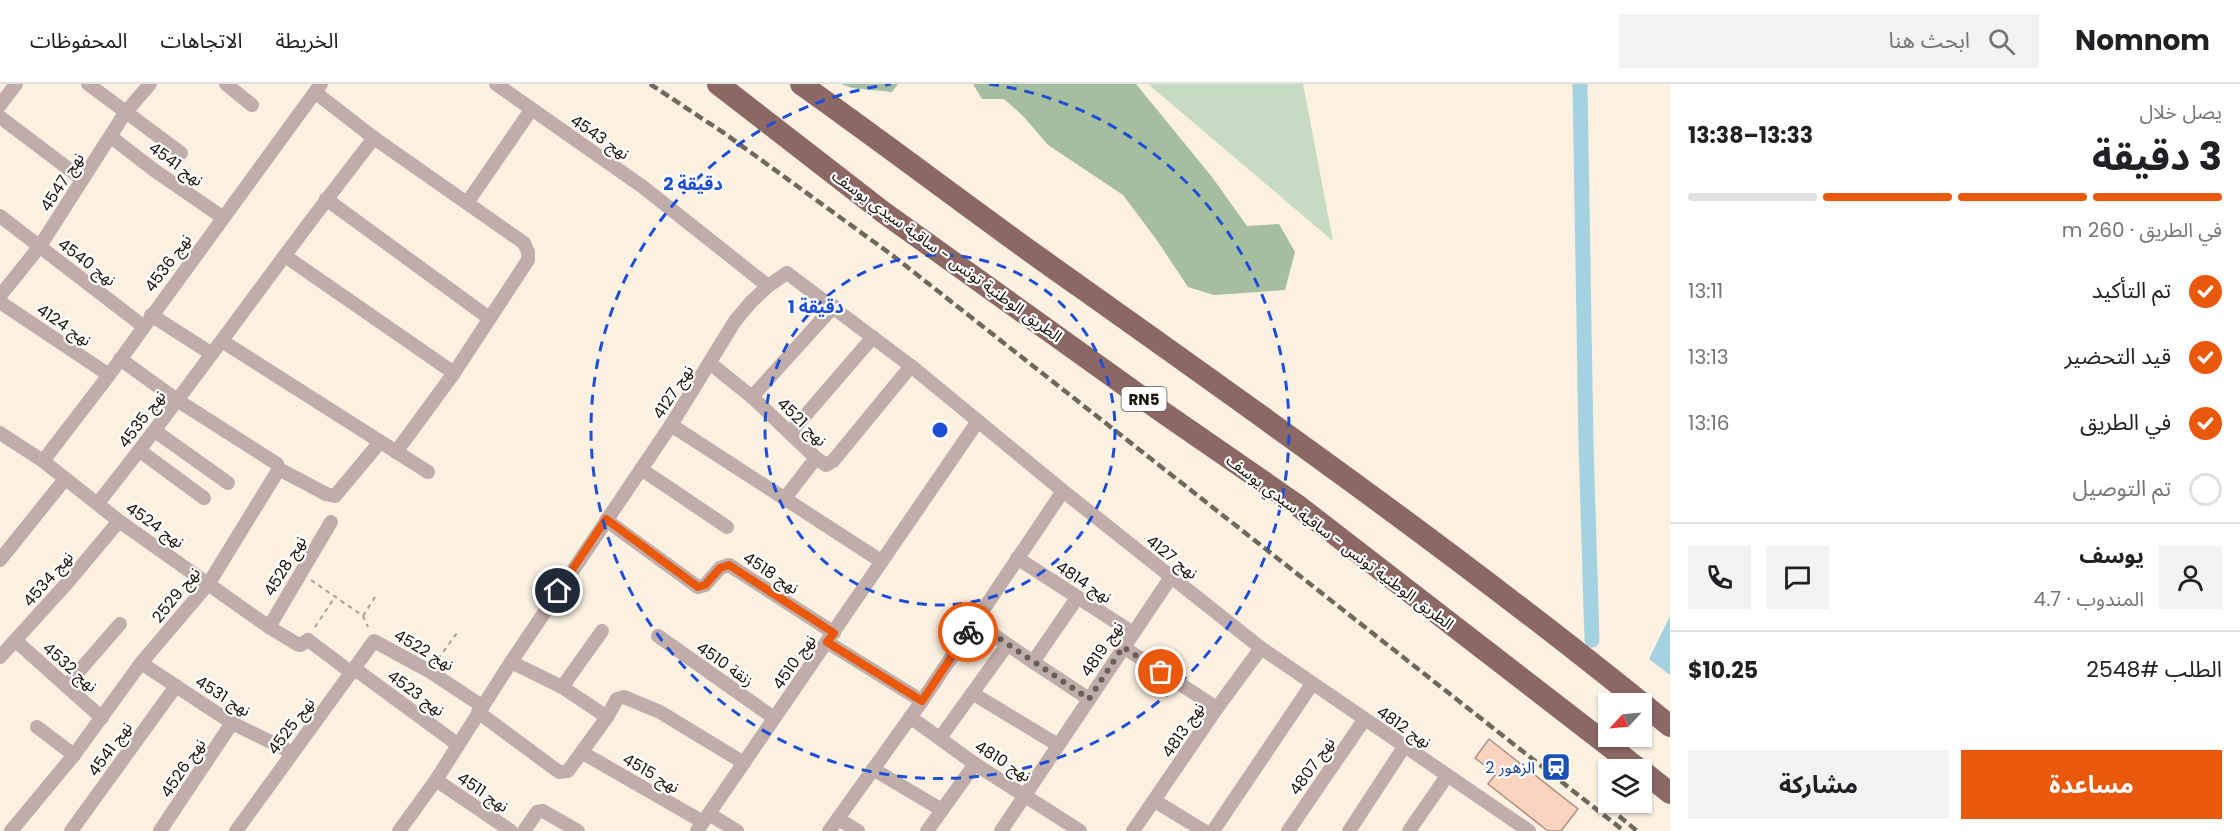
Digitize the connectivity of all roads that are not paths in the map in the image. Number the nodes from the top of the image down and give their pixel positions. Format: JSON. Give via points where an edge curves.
{"nodes":[{"id":1,"x":16,"y":84,"type":"edge"},
{"id":2,"x":88,"y":84,"type":"edge"},
{"id":3,"x":150,"y":84,"type":"edge"},
{"id":4,"x":226,"y":84,"type":"edge"},
{"id":5,"x":496,"y":84,"type":"edge"},
{"id":6,"x":718,"y":84,"type":"edge"},
{"id":7,"x":801,"y":84,"type":"edge"},
{"id":8,"x":318,"y":88,"type":"edge"},
{"id":9,"x":0,"y":105,"type":"edge"},
{"id":10,"x":252,"y":105,"type":"dead end"},
{"id":11,"x":531,"y":110,"type":"junction"},
{"id":12,"x":125,"y":113,"type":"junction"},
{"id":13,"x":0,"y":117,"type":"edge"},
{"id":14,"x":111,"y":137,"type":"junction"},
{"id":15,"x":374,"y":138,"type":"junction"},
{"id":16,"x":181,"y":153,"type":"dead end"},
{"id":17,"x":82,"y":179,"type":"junction"},
{"id":18,"x":326,"y":200,"type":"junction"},
{"id":19,"x":467,"y":203,"type":"junction"},
{"id":20,"x":0,"y":216,"type":"edge"},
{"id":21,"x":222,"y":217,"type":"junction"},
{"id":22,"x":40,"y":246,"type":"junction"},
{"id":23,"x":285,"y":256,"type":"junction"},
{"id":24,"x":768,"y":286,"type":"junction"},
{"id":25,"x":0,"y":296,"type":"edge"},
{"id":26,"x":0,"y":302,"type":"edge"},
{"id":27,"x":834,"y":306,"type":"junction"},
{"id":28,"x":489,"y":318,"type":"junction"},
{"id":29,"x":147,"y":320,"type":"junction"},
{"id":30,"x":873,"y":337,"type":"junction"},
{"id":31,"x":222,"y":341,"type":"junction"},
{"id":32,"x":212,"y":354,"type":"junction"},
{"id":33,"x":120,"y":359,"type":"junction"},
{"id":34,"x":711,"y":364,"type":"junction"},
{"id":35,"x":911,"y":366,"type":"junction"},
{"id":36,"x":454,"y":373,"type":"junction"},
{"id":37,"x":109,"y":375,"type":"junction"},
{"id":38,"x":752,"y":397,"type":"junction"},
{"id":39,"x":177,"y":400,"type":"junction"},
{"id":40,"x":978,"y":421,"type":"junction"},
{"id":41,"x":672,"y":425,"type":"junction"},
{"id":42,"x":155,"y":431,"type":"junction"},
{"id":43,"x":791,"y":432,"type":"junction"},
{"id":44,"x":1,"y":435,"type":"edge"},
{"id":45,"x":380,"y":442,"type":"junction"},
{"id":46,"x":140,"y":451,"type":"junction"},
{"id":47,"x":396,"y":452,"type":"junction"},
{"id":48,"x":816,"y":458,"type":"junction"},
{"id":49,"x":43,"y":461,"type":"junction"},
{"id":50,"x":279,"y":469,"type":"junction"},
{"id":51,"x":641,"y":469,"type":"junction"},
{"id":52,"x":428,"y":472,"type":"dead end"},
{"id":53,"x":65,"y":479,"type":"junction"},
{"id":54,"x":228,"y":483,"type":"dead end"},
{"id":55,"x":1063,"y":491,"type":"junction"},
{"id":56,"x":204,"y":498,"type":"dead end"},
{"id":57,"x":785,"y":498,"type":"junction"},
{"id":58,"x":98,"y":503,"type":"junction"},
{"id":59,"x":606,"y":519,"type":"junction"},
{"id":60,"x":119,"y":521,"type":"junction"},
{"id":61,"x":331,"y":522,"type":"dead end"},
{"id":62,"x":727,"y":527,"type":"dead end"},
{"id":63,"x":1017,"y":558,"type":"junction"},
{"id":64,"x":0,"y":560,"type":"edge"},
{"id":65,"x":881,"y":561,"type":"junction"},
{"id":66,"x":1171,"y":577,"type":"junction"},
{"id":67,"x":209,"y":583,"type":"junction"},
{"id":68,"x":1077,"y":598,"type":"junction"},
{"id":69,"x":975,"y":622,"type":"junction"},
{"id":70,"x":120,"y":624,"type":"dead end"},
{"id":71,"x":269,"y":627,"type":"junction"},
{"id":72,"x":602,"y":631,"type":"dead end"},
{"id":73,"x":1133,"y":633,"type":"junction"},
{"id":74,"x":658,"y":636,"type":"dead end"},
{"id":75,"x":830,"y":638,"type":"junction"},
{"id":76,"x":16,"y":641,"type":"junction"},
{"id":77,"x":374,"y":641,"type":"joint"},
{"id":78,"x":1007,"y":645,"type":"junction"},
{"id":79,"x":1123,"y":647,"type":"junction"},
{"id":80,"x":1262,"y":648,"type":"junction"},
{"id":81,"x":0,"y":657,"type":"edge"},
{"id":82,"x":511,"y":662,"type":"junction"},
{"id":83,"x":1033,"y":662,"type":"junction"},
{"id":84,"x":141,"y":663,"type":"junction"},
{"id":85,"x":354,"y":671,"type":"junction"},
{"id":86,"x":1312,"y":684,"type":"junction"},
{"id":87,"x":66,"y":686,"type":"junction"},
{"id":88,"x":176,"y":686,"type":"junction"},
{"id":89,"x":562,"y":687,"type":"junction"},
{"id":90,"x":972,"y":693,"type":"junction"},
{"id":91,"x":1089,"y":699,"type":"junction"},
{"id":92,"x":922,"y":701,"type":"junction"},
{"id":93,"x":1217,"y":708,"type":"junction"},
{"id":94,"x":480,"y":709,"type":"junction"},
{"id":95,"x":607,"y":717,"type":"junction"},
{"id":96,"x":910,"y":717,"type":"junction"},
{"id":97,"x":102,"y":718,"type":"junction"},
{"id":98,"x":774,"y":718,"type":"junction"},
{"id":99,"x":1364,"y":720,"type":"junction"},
{"id":100,"x":232,"y":723,"type":"junction"},
{"id":101,"x":1670,"y":726,"type":"edge"},
{"id":102,"x":37,"y":727,"type":"dead end"},
{"id":103,"x":940,"y":738,"type":"junction"},
{"id":104,"x":457,"y":744,"type":"junction"},
{"id":105,"x":1058,"y":745,"type":"junction"},
{"id":106,"x":1404,"y":747,"type":"junction"},
{"id":107,"x":291,"y":752,"type":"junction"},
{"id":108,"x":583,"y":753,"type":"junction"},
{"id":109,"x":74,"y":755,"type":"junction"},
{"id":110,"x":1627,"y":759,"type":"edge"},
{"id":111,"x":744,"y":763,"type":"junction"},
{"id":112,"x":975,"y":764,"type":"junction"},
{"id":113,"x":873,"y":769,"type":"junction"},
{"id":114,"x":1447,"y":776,"type":"junction"},
{"id":115,"x":1652,"y":779,"type":"edge"},
{"id":116,"x":436,"y":780,"type":"junction"},
{"id":117,"x":1670,"y":793,"type":"edge"},
{"id":118,"x":1025,"y":794,"type":"junction"},
{"id":119,"x":1155,"y":801,"type":"junction"},
{"id":120,"x":942,"y":810,"type":"junction"},
{"id":121,"x":703,"y":822,"type":"edge"},
{"id":122,"x":833,"y":825,"type":"edge"},
{"id":123,"x":1511,"y":826,"type":"edge"},
{"id":124,"x":1293,"y":829,"type":"edge"},
{"id":125,"x":1077,"y":830,"type":"edge"},
{"id":126,"x":11,"y":831,"type":"edge"},
{"id":127,"x":71,"y":831,"type":"edge"},
{"id":128,"x":160,"y":831,"type":"edge"},
{"id":129,"x":236,"y":831,"type":"edge"},
{"id":130,"x":399,"y":831,"type":"edge"},
{"id":131,"x":511,"y":831,"type":"edge"},
{"id":132,"x":524,"y":831,"type":"edge"},
{"id":133,"x":578,"y":831,"type":"edge"},
{"id":134,"x":737,"y":831,"type":"edge"},
{"id":135,"x":858,"y":831,"type":"edge"},
{"id":136,"x":927,"y":831,"type":"edge"},
{"id":137,"x":1001,"y":831,"type":"edge"},
{"id":138,"x":1133,"y":831,"type":"edge"},
{"id":139,"x":1204,"y":831,"type":"edge"},
{"id":140,"x":1213,"y":831,"type":"edge"},
{"id":141,"x":1349,"y":831,"type":"edge"},
{"id":142,"x":1409,"y":831,"type":"edge"},
{"id":143,"x":1529,"y":831,"type":"edge"}],
"edges":[{"from":1,"to":9,"type":"street"},
{"from":2,"to":12,"type":"street"},
{"from":3,"to":12,"type":"street","name":"نهج 4547"},
{"from":4,"to":10,"type":"street"},
{"from":5,"to":11,"type":"street","name":"نهج 4543"},
{"from":6,"to":110,"type":"highway","name":"الطريق الوطنية تونس - ساقية سيدي يوسف","number":"RN5","via":[[883,212],[1297,505]]},
{"from":7,"to":101,"type":"highway","via":[[1278,427],[1568,644]]},
{"from":8,"to":15,"type":"street"},
{"from":8,"to":21,"type":"street","name":"نهج 4536"},
{"from":11,"to":19,"type":"street"},
{"from":11,"to":24,"type":"street","name":"نهج 4543","via":[[643,187]]},
{"from":12,"to":14,"type":"street","name":"نهج 4547"},
{"from":12,"to":16,"type":"street"},
{"from":13,"to":17,"type":"street"},
{"from":14,"to":17,"type":"street","name":"نهج 4547"},
{"from":14,"to":21,"type":"street","name":"نهج 4541"},
{"from":15,"to":18,"type":"street","name":"نهج 4535"},
{"from":15,"to":19,"type":"street"},
{"from":17,"to":22,"type":"street","name":"نهج 4547"},
{"from":18,"to":23,"type":"street","name":"نهج 4535"},
{"from":18,"to":28,"type":"street"},
{"from":19,"to":28,"type":"street","via":[[524,243],[528,252],[528,260]]},
{"from":20,"to":22,"type":"street","name":"نهج 4540"},
{"from":21,"to":29,"type":"street","name":"نهج 4536"},
{"from":22,"to":25,"type":"street","name":"نهج 4547"},
{"from":22,"to":29,"type":"street","name":"نهج 4540"},
{"from":23,"to":31,"type":"street","name":"نهج 4535"},
{"from":23,"to":36,"type":"street"},
{"from":24,"to":27,"type":"street","name":"نهج 4127","via":[[787,273]]},
{"from":24,"to":34,"type":"street","name":"نهج 4127","via":[[735,321]]},
{"from":26,"to":37,"type":"street","name":"نهج 4124"},
{"from":27,"to":30,"type":"street","name":"نهج 4127"},
{"from":27,"to":38,"type":"street"},
{"from":28,"to":36,"type":"street"},
{"from":29,"to":32,"type":"street","name":"نهج 4540"},
{"from":29,"to":33,"type":"street","name":"نهج 4536"},
{"from":30,"to":35,"type":"street","name":"نهج 4127"},
{"from":30,"to":43,"type":"street"},
{"from":31,"to":32,"type":"street","name":"نهج 4535"},
{"from":31,"to":45,"type":"street"},
{"from":32,"to":39,"type":"street","name":"نهج 4535"},
{"from":33,"to":37,"type":"street","name":"نهج 4536"},
{"from":33,"to":39,"type":"street"},
{"from":34,"to":38,"type":"street","name":"نهج 4521"},
{"from":34,"to":41,"type":"street","name":"نهج 4127"},
{"from":35,"to":40,"type":"street","name":"نهج 4127"},
{"from":35,"to":48,"type":"street","name":"نهج 4521","via":[[833,461],[826,465]]},
{"from":36,"to":47,"type":"street"},
{"from":37,"to":49,"type":"street","name":"نهج 4536"},
{"from":38,"to":43,"type":"street","name":"نهج 4521"},
{"from":39,"to":42,"type":"street","name":"نهج 4535"},
{"from":39,"to":50,"type":"street","via":[[277,464]]},
{"from":40,"to":55,"type":"street","name":"نهج 4127"},
{"from":40,"to":65,"type":"street","name":"نهج 4510"},
{"from":41,"to":51,"type":"street","name":"نهج 4127"},
{"from":41,"to":57,"type":"street"},
{"from":42,"to":46,"type":"street","name":"نهج 4535"},
{"from":42,"to":54,"type":"street"},
{"from":43,"to":48,"type":"street","name":"نهج 4521"},
{"from":44,"to":49,"type":"street","name":"نهج 4524"},
{"from":45,"to":47,"type":"street"},
{"from":45,"to":50,"type":"street","via":[[335,496]]},
{"from":46,"to":56,"type":"street"},
{"from":46,"to":58,"type":"street","name":"نهج 4535"},
{"from":47,"to":52,"type":"street"},
{"from":48,"to":57,"type":"street"},
{"from":49,"to":53,"type":"street","name":"نهج 4524"},
{"from":50,"to":67,"type":"street","name":"نهج 2529"},
{"from":51,"to":59,"type":"street","name":"نهج 4127"},
{"from":51,"to":62,"type":"street"},
{"from":53,"to":58,"type":"street","name":"نهج 4524"},
{"from":53,"to":64,"type":"street"},
{"from":55,"to":63,"type":"street"},
{"from":55,"to":66,"type":"street","name":"نهج 4127"},
{"from":57,"to":65,"type":"street"},
{"from":58,"to":60,"type":"street","name":"نهج 4524"},
{"from":59,"to":75,"type":"street","name":"نهج 4518","via":[[698,587],[729,565]]},
{"from":59,"to":82,"type":"street","name":"نهج 4127"},
{"from":60,"to":67,"type":"street","name":"نهج 4524"},
{"from":60,"to":76,"type":"street","name":"نهج 4534"},
{"from":61,"to":71,"type":"street","name":"نهج 4528"},
{"from":63,"to":68,"type":"street","name":"نهج 4814"},
{"from":63,"to":69,"type":"street"},
{"from":65,"to":75,"type":"street","name":"نهج 4510"},
{"from":66,"to":73,"type":"street","name":"نهج 4819"},
{"from":66,"to":80,"type":"street","name":"نهج 4127"},
{"from":67,"to":71,"type":"street","name":"نهج 4524"},
{"from":67,"to":84,"type":"street","name":"نهج 2529"},
{"from":68,"to":73,"type":"street","name":"نهج 4814"},
{"from":68,"to":83,"type":"street"},
{"from":69,"to":78,"type":"street"},
{"from":69,"to":92,"type":"street"},
{"from":70,"to":87,"type":"street"},
{"from":71,"to":85,"type":"street","name":"نهج 4524","via":[[297,644],[307,640]]},
{"from":72,"to":89,"type":"street"},
{"from":73,"to":79,"type":"street","name":"نهج 4819"},
{"from":74,"to":98,"type":"street","name":"زنقة 4510"},
{"from":75,"to":92,"type":"street","name":"نهج 4518"},
{"from":75,"to":98,"type":"street","name":"نهج 4510"},
{"from":76,"to":81,"type":"street","name":"نهج 4534"},
{"from":76,"to":87,"type":"street","name":"نهج 4532"},
{"from":77,"to":85,"type":"street","name":"نهج 4525"},
{"from":77,"to":94,"type":"street","name":"نهج 4522","via":[[429,671]]},
{"from":78,"to":83,"type":"street"},
{"from":78,"to":90,"type":"street"},
{"from":79,"to":91,"type":"street","name":"نهج 4819"},
{"from":79,"to":93,"type":"street"},
{"from":80,"to":86,"type":"street","name":"نهج 4812"},
{"from":80,"to":93,"type":"street","name":"نهج 4813"},
{"from":82,"to":89,"type":"street"},
{"from":82,"to":94,"type":"street","name":"نهج 4127"},
{"from":83,"to":91,"type":"street"},
{"from":84,"to":88,"type":"street","name":"نهج 4531"},
{"from":84,"to":97,"type":"street","name":"نهج 2529"},
{"from":85,"to":104,"type":"street","name":"نهج 4523"},
{"from":85,"to":107,"type":"street","name":"نهج 4525"},
{"from":86,"to":99,"type":"street","name":"نهج 4812"},
{"from":86,"to":140,"type":"street"},
{"from":87,"to":97,"type":"street","name":"نهج 4532"},
{"from":88,"to":100,"type":"street","name":"نهج 4531"},
{"from":88,"to":127,"type":"street","name":"نهج 4541"},
{"from":89,"to":95,"type":"street"},
{"from":90,"to":103,"type":"street"},
{"from":90,"to":105,"type":"street"},
{"from":91,"to":105,"type":"street","name":"نهج 4819"},
{"from":92,"to":96,"type":"street"},
{"from":93,"to":119,"type":"street","name":"نهج 4813"},
{"from":94,"to":104,"type":"street","name":"نهج 4127"},
{"from":94,"to":108,"type":"street","name":"نهج 4522","via":[[559,772],[568,771]]},
{"from":95,"to":108,"type":"street"},
{"from":95,"to":111,"type":"street","via":[[617,699],[624,696],[660,712]]},
{"from":96,"to":103,"type":"street","name":"نهج 4810"},
{"from":96,"to":113,"type":"street"},
{"from":97,"to":109,"type":"street","name":"نهج 2529"},
{"from":98,"to":111,"type":"street","name":"نهج 4510"},
{"from":99,"to":106,"type":"street","name":"نهج 4812"},
{"from":99,"to":124,"type":"street","name":"نهج 4807"},
{"from":100,"to":107,"type":"street","name":"نهج 4531"},
{"from":100,"to":128,"type":"street","name":"نهج 4526"},
{"from":102,"to":109,"type":"street"},
{"from":103,"to":112,"type":"street","name":"نهج 4810"},
{"from":104,"to":116,"type":"street","name":"نهج 4127"},
{"from":105,"to":118,"type":"street","name":"نهج 4819"},
{"from":106,"to":114,"type":"street","name":"نهج 4812"},
{"from":106,"to":141,"type":"street"},
{"from":107,"to":129,"type":"street","name":"نهج 4525"},
{"from":108,"to":121,"type":"street","name":"نهج 4515"},
{"from":109,"to":126,"type":"street","name":"نهج 2529"},
{"from":111,"to":121,"type":"street","name":"نهج 4510"},
{"from":112,"to":118,"type":"street","name":"نهج 4810"},
{"from":112,"to":120,"type":"street"},
{"from":113,"to":120,"type":"street"},
{"from":113,"to":122,"type":"street"},
{"from":114,"to":123,"type":"street","name":"نهج 4812"},
{"from":114,"to":142,"type":"street"},
{"from":115,"to":117,"type":"highway","name":"الطريق الوطنية تونس - ساقية سيدي يوسف","number":"RN5"},
{"from":116,"to":130,"type":"street","name":"نهج 4127"},
{"from":116,"to":131,"type":"street","name":"نهج 4511"},
{"from":118,"to":125,"type":"street","name":"نهج 4810"},
{"from":118,"to":137,"type":"street","name":"نهج 4819"},
{"from":119,"to":138,"type":"street","name":"نهج 4813"},
{"from":119,"to":139,"type":"street"},
{"from":120,"to":136,"type":"street"},
{"from":121,"to":134,"type":"street","name":"نهج 4515"},
{"from":122,"to":135,"type":"street"},
{"from":123,"to":143,"type":"street","name":"نهج 4812"},
{"from":132,"to":133,"type":"street","via":[[537,812],[543,811]]}]}
